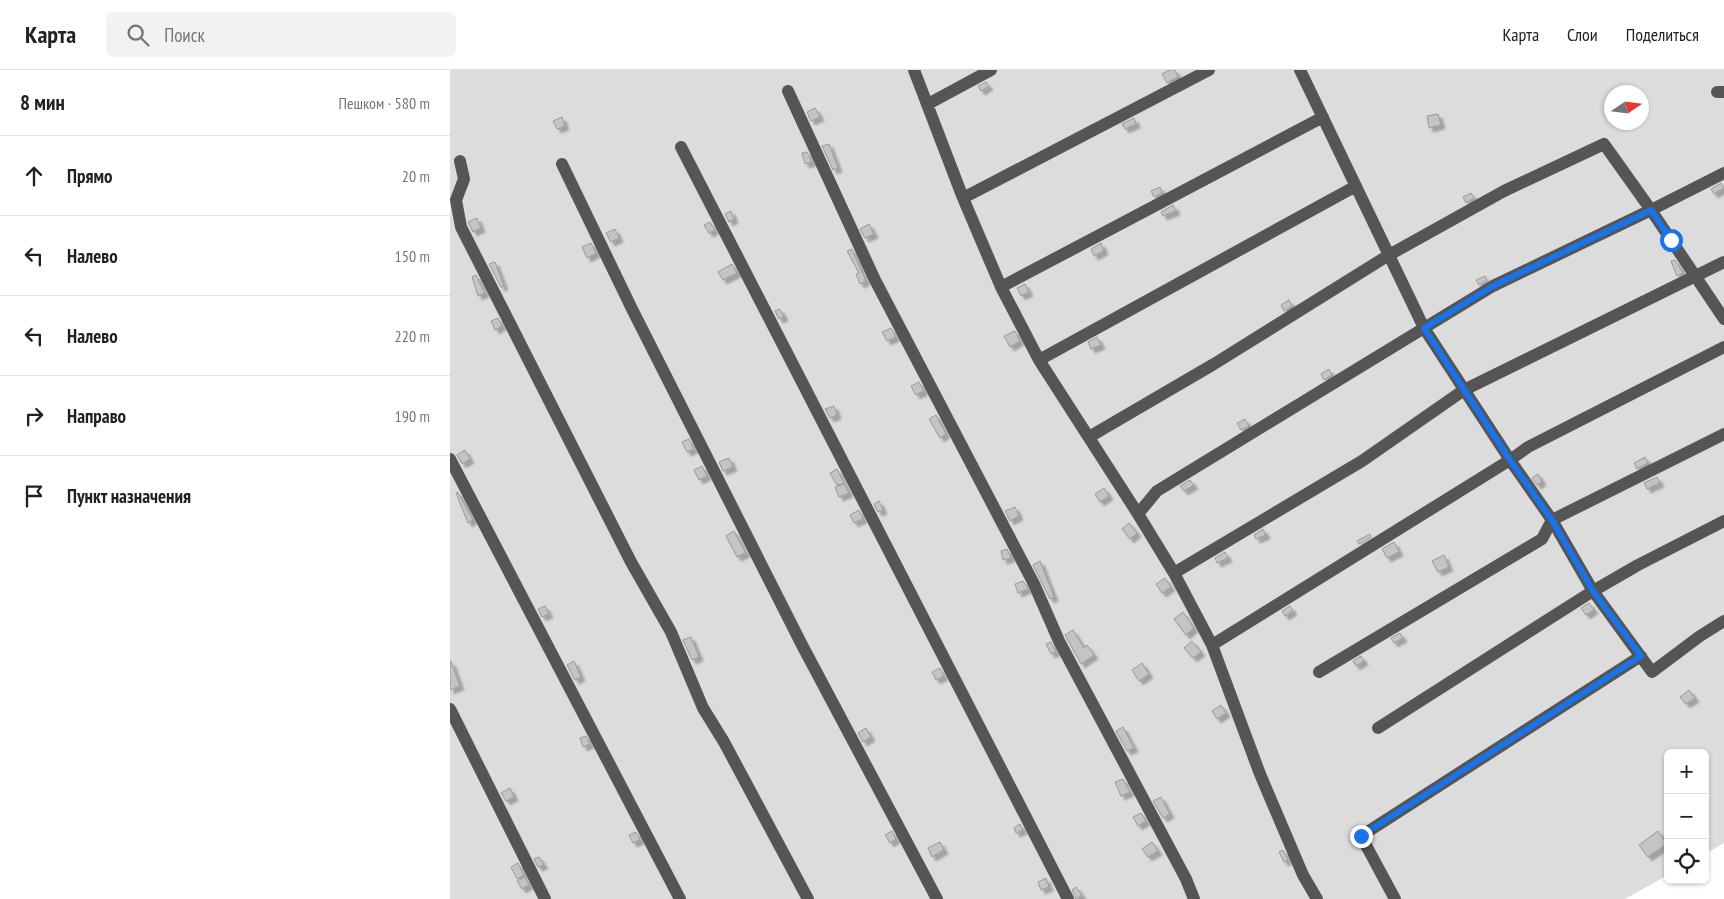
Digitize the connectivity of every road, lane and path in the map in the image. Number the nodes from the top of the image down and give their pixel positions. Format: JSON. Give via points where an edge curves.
{"nodes":[{"id":1,"x":914,"y":70,"type":"edge"},
{"id":2,"x":991,"y":70,"type":"edge"},
{"id":3,"x":1209,"y":70,"type":"edge"},
{"id":4,"x":1300,"y":70,"type":"edge"},
{"id":5,"x":788,"y":90,"type":"dead end"},
{"id":6,"x":928,"y":104,"type":"junction"},
{"id":7,"x":1323,"y":117,"type":"junction"},
{"id":8,"x":681,"y":147,"type":"dead end"},
{"id":9,"x":460,"y":160,"type":"dead end"},
{"id":10,"x":562,"y":164,"type":"dead end"},
{"id":11,"x":1724,"y":172,"type":"edge"},
{"id":12,"x":1356,"y":186,"type":"junction"},
{"id":13,"x":963,"y":198,"type":"junction"},
{"id":14,"x":1651,"y":210,"type":"junction"},
{"id":15,"x":1389,"y":255,"type":"junction"},
{"id":16,"x":1724,"y":262,"type":"edge"},
{"id":17,"x":1697,"y":276,"type":"junction"},
{"id":18,"x":1001,"y":287,"type":"junction"},
{"id":19,"x":1724,"y":319,"type":"edge"},
{"id":20,"x":1424,"y":328,"type":"junction"},
{"id":21,"x":1724,"y":347,"type":"edge"},
{"id":22,"x":1038,"y":360,"type":"junction"},
{"id":23,"x":1464,"y":390,"type":"junction"},
{"id":24,"x":1724,"y":434,"type":"edge"},
{"id":25,"x":1089,"y":438,"type":"junction"},
{"id":26,"x":450,"y":459,"type":"edge"},
{"id":27,"x":1510,"y":460,"type":"junction"},
{"id":28,"x":1138,"y":514,"type":"junction"},
{"id":29,"x":1552,"y":520,"type":"junction"},
{"id":30,"x":1724,"y":521,"type":"edge"},
{"id":31,"x":1174,"y":574,"type":"junction"},
{"id":32,"x":1593,"y":591,"type":"junction"},
{"id":33,"x":1724,"y":621,"type":"edge"},
{"id":34,"x":1212,"y":645,"type":"junction"},
{"id":35,"x":1641,"y":656,"type":"junction"},
{"id":36,"x":1319,"y":672,"type":"dead end"},
{"id":37,"x":450,"y":709,"type":"edge"},
{"id":38,"x":1378,"y":728,"type":"dead end"},
{"id":39,"x":545,"y":899,"type":"edge"},
{"id":40,"x":680,"y":899,"type":"edge"},
{"id":41,"x":808,"y":899,"type":"edge"},
{"id":42,"x":937,"y":899,"type":"edge"},
{"id":43,"x":1068,"y":899,"type":"edge"},
{"id":44,"x":1194,"y":899,"type":"edge"},
{"id":45,"x":1317,"y":899,"type":"edge"},
{"id":46,"x":1395,"y":899,"type":"edge"}],
"edges":[{"from":1,"to":6,"type":"lane"},
{"from":2,"to":6,"type":"lane"},
{"from":3,"to":13,"type":"lane"},
{"from":4,"to":7,"type":"lane"},
{"from":5,"to":44,"type":"lane","via":[[875,280]]},
{"from":6,"to":13,"type":"lane"},
{"from":7,"to":12,"type":"lane"},
{"from":7,"to":18,"type":"lane"},
{"from":8,"to":43,"type":"lane"},
{"from":9,"to":41,"type":"lane","via":[[464,179],[456,200],[461,227],[631,562],[671,632],[703,708]]},
{"from":10,"to":42,"type":"lane","via":[[797,636]]},
{"from":11,"to":14,"type":"lane"},
{"from":12,"to":15,"type":"lane"},
{"from":12,"to":22,"type":"lane"},
{"from":13,"to":18,"type":"lane"},
{"from":14,"to":15,"type":"lane","via":[[1604,144],[1504,191]]},
{"from":14,"to":17,"type":"lane"},
{"from":14,"to":20,"type":"lane","via":[[1493,286]]},
{"from":15,"to":20,"type":"lane"},
{"from":15,"to":25,"type":"lane"},
{"from":16,"to":17,"type":"lane"},
{"from":17,"to":19,"type":"lane"},
{"from":17,"to":23,"type":"lane"},
{"from":18,"to":22,"type":"lane"},
{"from":20,"to":23,"type":"lane"},
{"from":20,"to":28,"type":"lane","via":[[1157,491]]},
{"from":21,"to":27,"type":"lane","via":[[1528,446]]},
{"from":22,"to":25,"type":"lane"},
{"from":23,"to":27,"type":"lane"},
{"from":23,"to":31,"type":"lane","via":[[1362,461]]},
{"from":24,"to":29,"type":"lane"},
{"from":25,"to":28,"type":"lane"},
{"from":26,"to":40,"type":"lane"},
{"from":27,"to":29,"type":"lane"},
{"from":27,"to":34,"type":"lane"},
{"from":28,"to":31,"type":"lane"},
{"from":29,"to":32,"type":"lane"},
{"from":29,"to":36,"type":"lane","via":[[1542,539]]},
{"from":30,"to":32,"type":"lane","via":[[1638,564]]},
{"from":31,"to":34,"type":"lane"},
{"from":32,"to":35,"type":"lane"},
{"from":32,"to":38,"type":"lane"},
{"from":33,"to":35,"type":"lane","via":[[1652,672]]},
{"from":34,"to":45,"type":"lane","via":[[1260,774],[1303,875]]},
{"from":35,"to":46,"type":"lane","via":[[1361,836]]},
{"from":37,"to":39,"type":"lane"}]}
